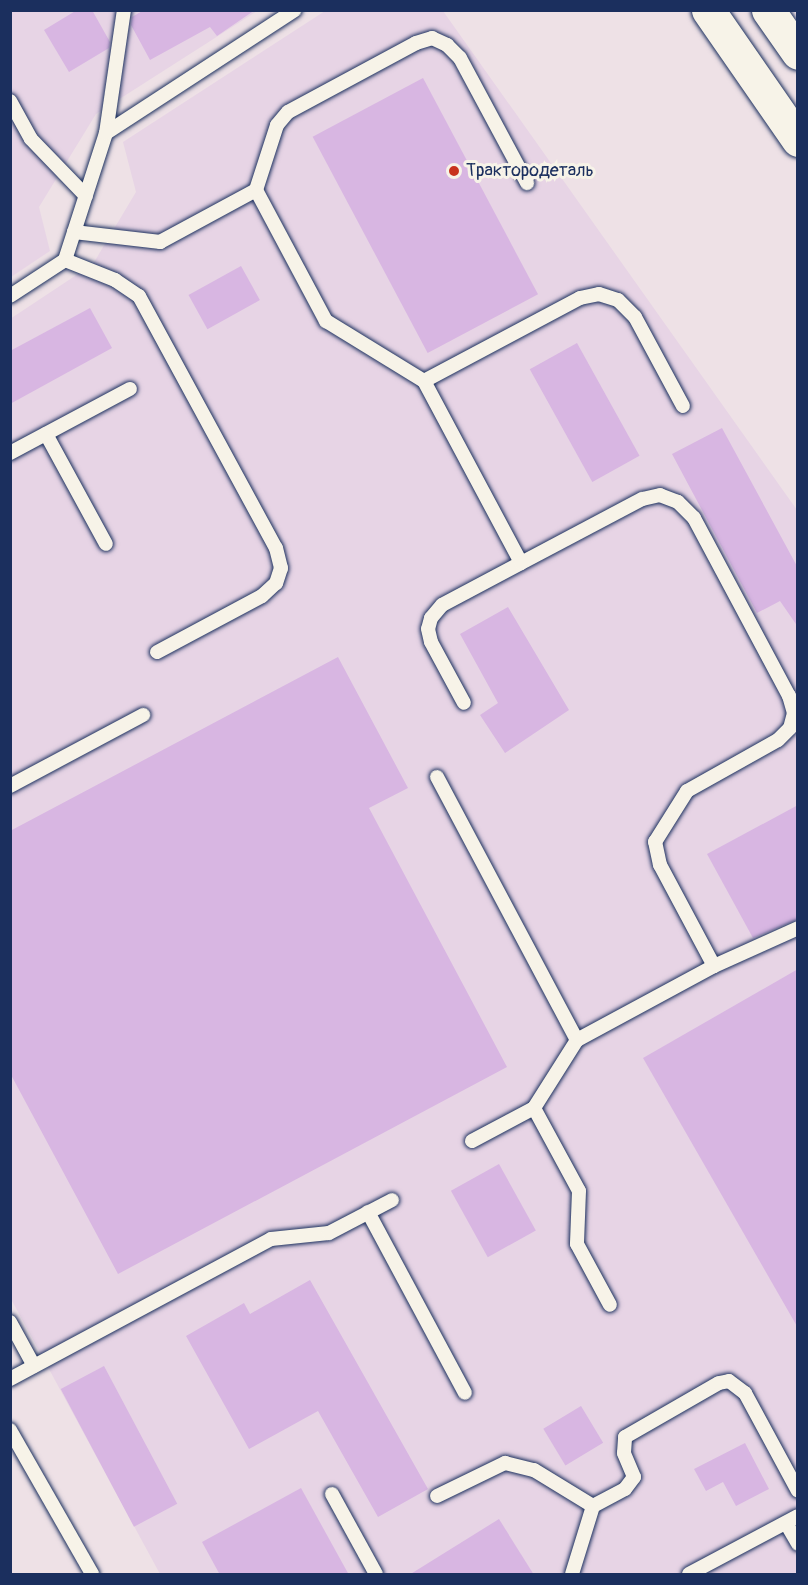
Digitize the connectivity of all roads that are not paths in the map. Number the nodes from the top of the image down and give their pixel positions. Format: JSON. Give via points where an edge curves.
{"nodes":[{"id":1,"x":124,"y":10,"type":"edge"},
{"id":2,"x":295,"y":10,"type":"edge"},
{"id":3,"x":708,"y":10,"type":"edge"},
{"id":4,"x":768,"y":10,"type":"edge"},
{"id":5,"x":798,"y":53,"type":"edge"},
{"id":6,"x":10,"y":101,"type":"edge"},
{"id":7,"x":106,"y":133,"type":"junction"},
{"id":8,"x":798,"y":140,"type":"edge"},
{"id":9,"x":527,"y":183,"type":"dead end"},
{"id":10,"x":256,"y":190,"type":"junction"},
{"id":11,"x":86,"y":196,"type":"junction"},
{"id":12,"x":74,"y":232,"type":"junction"},
{"id":13,"x":65,"y":260,"type":"junction"},
{"id":14,"x":10,"y":296,"type":"edge"},
{"id":15,"x":424,"y":381,"type":"junction"},
{"id":16,"x":129,"y":389,"type":"dead end"},
{"id":17,"x":683,"y":406,"type":"dead end"},
{"id":18,"x":46,"y":434,"type":"junction"},
{"id":19,"x":10,"y":453,"type":"edge"},
{"id":20,"x":106,"y":544,"type":"dead end"},
{"id":21,"x":521,"y":563,"type":"junction"},
{"id":22,"x":157,"y":652,"type":"dead end"},
{"id":23,"x":464,"y":703,"type":"dead end"},
{"id":24,"x":143,"y":716,"type":"dead end"},
{"id":25,"x":437,"y":777,"type":"dead end"},
{"id":26,"x":10,"y":786,"type":"edge"},
{"id":27,"x":798,"y":928,"type":"edge"},
{"id":28,"x":714,"y":966,"type":"junction"},
{"id":29,"x":577,"y":1040,"type":"junction"},
{"id":30,"x":534,"y":1108,"type":"junction"},
{"id":31,"x":472,"y":1141,"type":"dead end"},
{"id":32,"x":392,"y":1200,"type":"dead end"},
{"id":33,"x":368,"y":1212,"type":"junction"},
{"id":34,"x":610,"y":1305,"type":"dead end"},
{"id":35,"x":10,"y":1322,"type":"edge"},
{"id":36,"x":34,"y":1366,"type":"junction"},
{"id":37,"x":10,"y":1379,"type":"edge"},
{"id":38,"x":465,"y":1392,"type":"dead end"},
{"id":39,"x":10,"y":1430,"type":"edge"},
{"id":40,"x":798,"y":1491,"type":"edge"},
{"id":41,"x":332,"y":1494,"type":"dead end"},
{"id":42,"x":436,"y":1496,"type":"dead end"},
{"id":43,"x":593,"y":1506,"type":"junction"},
{"id":44,"x":792,"y":1519,"type":"edge"},
{"id":45,"x":798,"y":1544,"type":"edge"},
{"id":46,"x":92,"y":1575,"type":"edge"},
{"id":47,"x":376,"y":1575,"type":"edge"},
{"id":48,"x":572,"y":1575,"type":"edge"},
{"id":49,"x":689,"y":1575,"type":"edge"}],
"edges":[{"from":1,"to":7,"type":"lane"},
{"from":2,"to":7,"type":"lane"},
{"from":3,"to":8,"type":"highway"},
{"from":4,"to":5,"type":"highway"},
{"from":6,"to":11,"type":"lane","via":[[31,139]]},
{"from":7,"to":11,"type":"lane"},
{"from":9,"to":10,"type":"lane","via":[[460,58],[447,45],[432,39],[416,43],[288,112],[277,124]]},
{"from":10,"to":12,"type":"lane","via":[[159,242]]},
{"from":10,"to":15,"type":"lane","via":[[326,321]]},
{"from":11,"to":12,"type":"lane"},
{"from":12,"to":13,"type":"lane"},
{"from":13,"to":14,"type":"lane"},
{"from":13,"to":22,"type":"lane","via":[[115,280],[139,296],[276,548],[281,568],[276,583],[262,596]]},
{"from":15,"to":17,"type":"lane","via":[[580,298],[600,294],[618,300],[635,316]]},
{"from":15,"to":21,"type":"lane"},
{"from":16,"to":18,"type":"lane"},
{"from":18,"to":19,"type":"lane"},
{"from":18,"to":20,"type":"lane"},
{"from":21,"to":23,"type":"lane","via":[[442,605],[431,618],[431,642]]},
{"from":21,"to":28,"type":"lane","via":[[642,499],[660,495],[678,502],[694,518],[789,696],[794,713],[790,728],[778,740],[687,791],[656,842],[660,865]]},
{"from":24,"to":26,"type":"lane"},
{"from":25,"to":29,"type":"lane"},
{"from":27,"to":28,"type":"lane","via":[[753,952]]},
{"from":28,"to":29,"type":"lane"},
{"from":29,"to":30,"type":"lane"},
{"from":30,"to":31,"type":"lane"},
{"from":30,"to":34,"type":"lane","via":[[579,1191],[577,1244]]},
{"from":32,"to":33,"type":"lane"},
{"from":33,"to":36,"type":"lane","via":[[329,1233],[271,1239]]},
{"from":33,"to":38,"type":"lane"},
{"from":35,"to":36,"type":"lane"},
{"from":36,"to":37,"type":"lane"},
{"from":39,"to":46,"type":"lane"},
{"from":40,"to":43,"type":"lane","via":[[745,1393],[729,1380],[633,1429],[622,1445],[634,1477],[631,1483]]},
{"from":41,"to":47,"type":"lane"},
{"from":42,"to":43,"type":"lane","via":[[504,1463],[534,1470]]},
{"from":43,"to":48,"type":"lane"},
{"from":44,"to":45,"type":"lane"},
{"from":44,"to":49,"type":"lane"}]}
